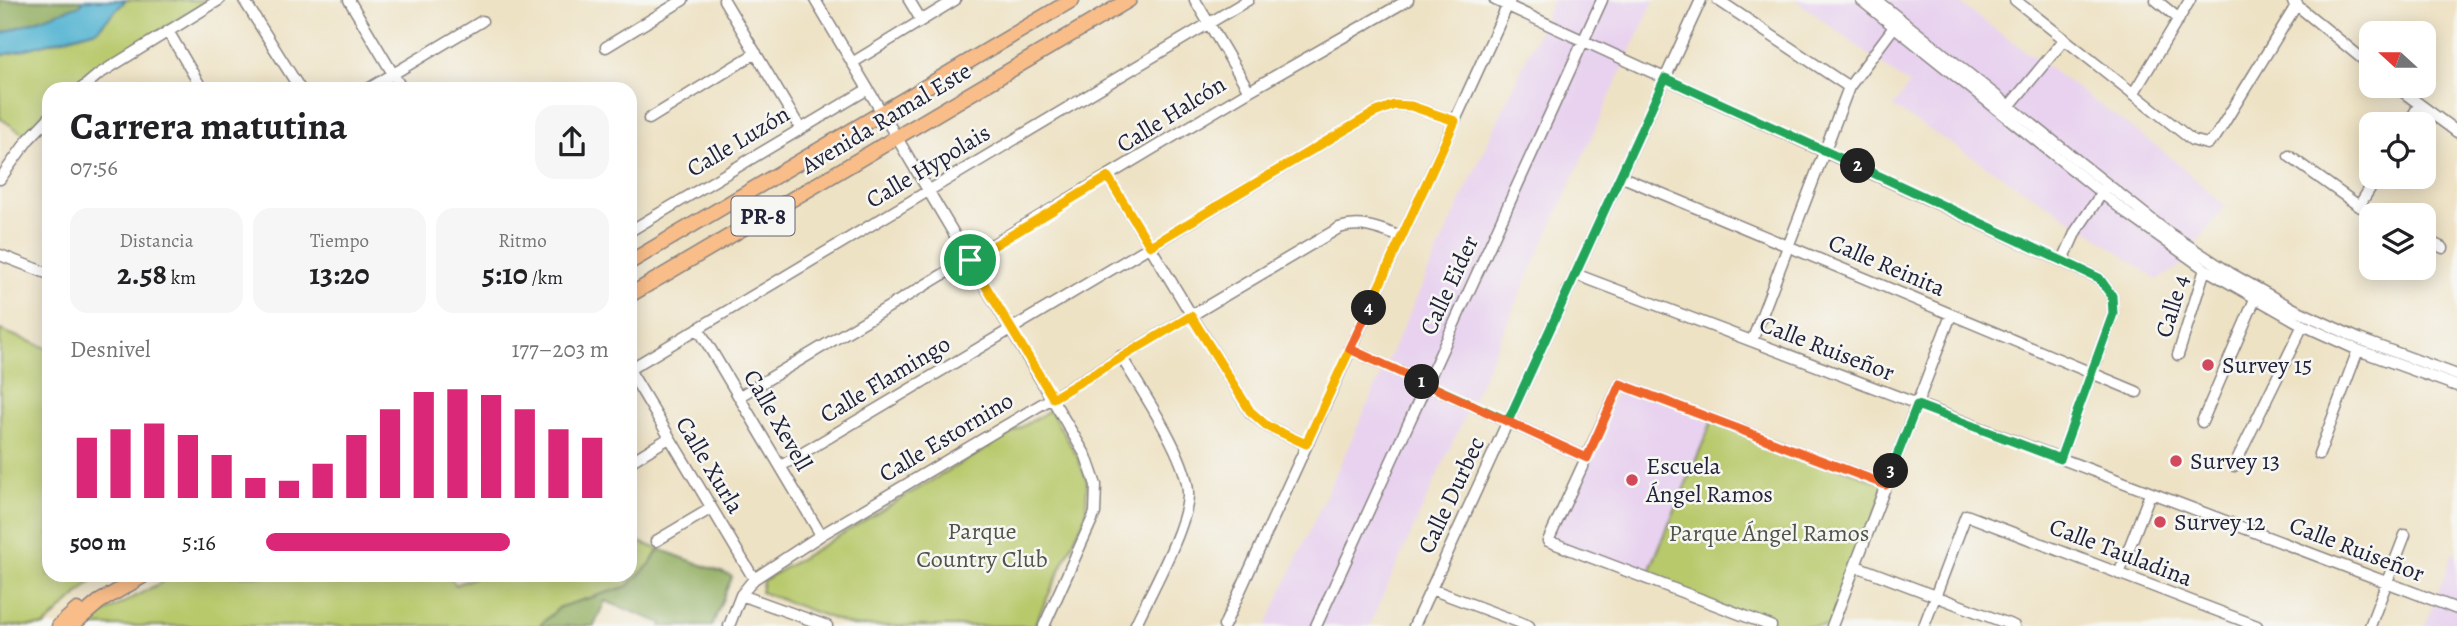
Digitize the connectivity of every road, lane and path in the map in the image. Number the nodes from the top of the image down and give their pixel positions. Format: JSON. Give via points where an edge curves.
{"nodes":[{"id":1,"x":219,"y":0,"type":"edge"},
{"id":2,"x":244,"y":0,"type":"edge"},
{"id":3,"x":683,"y":0,"type":"edge"},
{"id":4,"x":724,"y":0,"type":"edge"},
{"id":5,"x":815,"y":0,"type":"edge"},
{"id":6,"x":909,"y":0,"type":"edge"},
{"id":7,"x":955,"y":0,"type":"edge"},
{"id":8,"x":1072,"y":0,"type":"edge"},
{"id":9,"x":1129,"y":0,"type":"edge"},
{"id":10,"x":1195,"y":0,"type":"edge"},
{"id":11,"x":1248,"y":0,"type":"edge"},
{"id":12,"x":1408,"y":0,"type":"edge"},
{"id":13,"x":1495,"y":0,"type":"edge"},
{"id":14,"x":1602,"y":0,"type":"edge"},
{"id":15,"x":1701,"y":0,"type":"edge"},
{"id":16,"x":1718,"y":0,"type":"edge"},
{"id":17,"x":1861,"y":0,"type":"edge"},
{"id":18,"x":1876,"y":0,"type":"edge"},
{"id":19,"x":2015,"y":0,"type":"edge"},
{"id":20,"x":2155,"y":0,"type":"edge"},
{"id":21,"x":2190,"y":0,"type":"edge"},
{"id":22,"x":352,"y":1,"type":"edge"},
{"id":23,"x":2294,"y":2,"type":"edge"},
{"id":24,"x":1509,"y":3,"type":"edge"},
{"id":25,"x":2179,"y":19,"type":"junction"},
{"id":26,"x":921,"y":20,"type":"junction"},
{"id":27,"x":482,"y":22,"type":"dead end"},
{"id":28,"x":1209,"y":23,"type":"junction"},
{"id":29,"x":1894,"y":27,"type":"junction"},
{"id":30,"x":168,"y":31,"type":"junction"},
{"id":31,"x":1584,"y":40,"type":"junction"},
{"id":32,"x":2064,"y":40,"type":"junction"},
{"id":33,"x":606,"y":47,"type":"dead end"},
{"id":34,"x":756,"y":53,"type":"junction"},
{"id":35,"x":2359,"y":56,"type":"edge"},
{"id":36,"x":852,"y":63,"type":"junction"},
{"id":37,"x":393,"y":75,"type":"junction"},
{"id":38,"x":1665,"y":78,"type":"junction"},
{"id":39,"x":89,"y":82,"type":"edge"},
{"id":40,"x":198,"y":82,"type":"edge"},
{"id":41,"x":296,"y":82,"type":"edge"},
{"id":42,"x":380,"y":82,"type":"edge"},
{"id":43,"x":397,"y":82,"type":"edge"},
{"id":44,"x":1849,"y":88,"type":"junction"},
{"id":45,"x":868,"y":89,"type":"junction"},
{"id":46,"x":1249,"y":91,"type":"junction"},
{"id":47,"x":2133,"y":94,"type":"junction"},
{"id":48,"x":2410,"y":98,"type":"edge"},
{"id":49,"x":2419,"y":105,"type":"junction"},
{"id":50,"x":2006,"y":109,"type":"junction"},
{"id":51,"x":881,"y":112,"type":"junction"},
{"id":52,"x":2415,"y":112,"type":"edge"},
{"id":53,"x":649,"y":119,"type":"dead end"},
{"id":54,"x":1455,"y":121,"type":"junction"},
{"id":55,"x":42,"y":125,"type":"edge"},
{"id":56,"x":800,"y":128,"type":"junction"},
{"id":57,"x":2457,"y":132,"type":"edge"},
{"id":58,"x":897,"y":138,"type":"junction"},
{"id":59,"x":1824,"y":150,"type":"junction"},
{"id":60,"x":2289,"y":156,"type":"dead end"},
{"id":61,"x":1620,"y":176,"type":"junction"},
{"id":62,"x":1108,"y":177,"type":"junction"},
{"id":63,"x":0,"y":179,"type":"edge"},
{"id":64,"x":2104,"y":188,"type":"junction"},
{"id":65,"x":928,"y":190,"type":"junction"},
{"id":66,"x":2359,"y":206,"type":"edge"},
{"id":67,"x":637,"y":227,"type":"edge"},
{"id":68,"x":1401,"y":237,"type":"junction"},
{"id":69,"x":2436,"y":245,"type":"edge"},
{"id":70,"x":1150,"y":246,"type":"junction"},
{"id":71,"x":1788,"y":246,"type":"junction"},
{"id":72,"x":2443,"y":248,"type":"dead end"},
{"id":73,"x":0,"y":255,"type":"edge"},
{"id":74,"x":637,"y":258,"type":"edge"},
{"id":75,"x":970,"y":260,"type":"junction"},
{"id":76,"x":2063,"y":260,"type":"junction"},
{"id":77,"x":2205,"y":269,"type":"junction"},
{"id":78,"x":42,"y":270,"type":"edge"},
{"id":79,"x":1575,"y":274,"type":"junction"},
{"id":80,"x":637,"y":291,"type":"edge"},
{"id":81,"x":2255,"y":299,"type":"junction"},
{"id":82,"x":1951,"y":315,"type":"junction"},
{"id":83,"x":1191,"y":316,"type":"junction"},
{"id":84,"x":2303,"y":325,"type":"junction"},
{"id":85,"x":698,"y":328,"type":"junction"},
{"id":86,"x":1011,"y":329,"type":"junction"},
{"id":87,"x":1752,"y":341,"type":"junction"},
{"id":88,"x":1350,"y":349,"type":"junction"},
{"id":89,"x":2358,"y":350,"type":"junction"},
{"id":90,"x":2178,"y":355,"type":"dead end"},
{"id":91,"x":1121,"y":356,"type":"junction"},
{"id":92,"x":637,"y":366,"type":"edge"},
{"id":93,"x":2092,"y":374,"type":"junction"},
{"id":94,"x":2457,"y":375,"type":"edge"},
{"id":95,"x":637,"y":382,"type":"edge"},
{"id":96,"x":1426,"y":384,"type":"junction"},
{"id":97,"x":2457,"y":386,"type":"edge"},
{"id":98,"x":2137,"y":392,"type":"dead end"},
{"id":99,"x":740,"y":396,"type":"junction"},
{"id":100,"x":1053,"y":398,"type":"junction"},
{"id":101,"x":1917,"y":405,"type":"junction"},
{"id":102,"x":1508,"y":421,"type":"junction"},
{"id":103,"x":2202,"y":422,"type":"dead end"},
{"id":104,"x":669,"y":438,"type":"junction"},
{"id":105,"x":1306,"y":444,"type":"junction"},
{"id":106,"x":2319,"y":454,"type":"dead end"},
{"id":107,"x":637,"y":458,"type":"edge"},
{"id":108,"x":1587,"y":458,"type":"junction"},
{"id":109,"x":2060,"y":459,"type":"junction"},
{"id":110,"x":781,"y":466,"type":"junction"},
{"id":111,"x":2234,"y":466,"type":"dead end"},
{"id":112,"x":1886,"y":485,"type":"junction"},
{"id":113,"x":2150,"y":494,"type":"junction"},
{"id":114,"x":710,"y":509,"type":"junction"},
{"id":115,"x":821,"y":535,"type":"junction"},
{"id":116,"x":2405,"y":535,"type":"dead end"},
{"id":117,"x":656,"y":541,"type":"dead end"},
{"id":118,"x":1856,"y":566,"type":"junction"},
{"id":119,"x":2119,"y":574,"type":"junction"},
{"id":120,"x":754,"y":579,"type":"junction"},
{"id":121,"x":114,"y":582,"type":"edge"},
{"id":122,"x":133,"y":582,"type":"edge"},
{"id":123,"x":2387,"y":583,"type":"junction"},
{"id":124,"x":1431,"y":589,"type":"junction"},
{"id":125,"x":741,"y":595,"type":"junction"},
{"id":126,"x":1936,"y":596,"type":"junction"},
{"id":127,"x":2457,"y":609,"type":"edge"},
{"id":128,"x":59,"y":626,"type":"edge"},
{"id":129,"x":71,"y":626,"type":"edge"},
{"id":130,"x":729,"y":626,"type":"edge"},
{"id":131,"x":827,"y":626,"type":"edge"},
{"id":132,"x":1044,"y":626,"type":"edge"},
{"id":133,"x":1135,"y":626,"type":"edge"},
{"id":134,"x":1224,"y":626,"type":"edge"},
{"id":135,"x":1316,"y":626,"type":"edge"},
{"id":136,"x":1414,"y":626,"type":"edge"},
{"id":137,"x":1529,"y":626,"type":"edge"},
{"id":138,"x":1771,"y":626,"type":"edge"},
{"id":139,"x":1832,"y":626,"type":"edge"},
{"id":140,"x":1924,"y":626,"type":"edge"},
{"id":141,"x":2014,"y":626,"type":"edge"},
{"id":142,"x":2257,"y":626,"type":"edge"},
{"id":143,"x":2370,"y":626,"type":"edge"}],
"edges":[{"from":1,"to":30,"type":"street"},
{"from":2,"to":41,"type":"street"},
{"from":3,"to":33,"type":"street"},
{"from":4,"to":34,"type":"street"},
{"from":5,"to":36,"type":"street"},
{"from":6,"to":26,"type":"street"},
{"from":7,"to":26,"type":"street"},
{"from":8,"to":51,"type":"main road","name":"Avenida Ramal Este","number":"PR-8"},
{"from":9,"to":58,"type":"main road","name":"Avenida Ramal Este","number":"PR-8"},
{"from":10,"to":28,"type":"street"},
{"from":11,"to":28,"type":"street","name":"Calle Hypolais"},
{"from":12,"to":46,"type":"street","name":"Calle Halcón"},
{"from":13,"to":24,"type":"street"},
{"from":14,"to":31,"type":"street","name":"Calle Eider"},
{"from":15,"to":38,"type":"street","name":"Calle Durbec"},
{"from":16,"to":44,"type":"street"},
{"from":17,"to":29,"type":"street"},
{"from":18,"to":50,"type":"street"},
{"from":19,"to":32,"type":"street"},
{"from":20,"to":25,"type":"street"},
{"from":21,"to":25,"type":"street"},
{"from":22,"to":37,"type":"street"},
{"from":23,"to":35,"type":"street"},
{"from":23,"to":47,"type":"street","via":[[2207,144],[2192,140]]},
{"from":24,"to":31,"type":"street"},
{"from":24,"to":54,"type":"street"},
{"from":25,"to":47,"type":"street"},
{"from":26,"to":36,"type":"street"},
{"from":27,"to":37,"type":"street"},
{"from":28,"to":46,"type":"street"},
{"from":28,"to":65,"type":"street","name":"Calle Hypolais"},
{"from":29,"to":44,"type":"street"},
{"from":29,"to":50,"type":"street"},
{"from":30,"to":39,"type":"street"},
{"from":30,"to":40,"type":"street"},
{"from":31,"to":38,"type":"street"},
{"from":31,"to":96,"type":"street","name":"Calle Eider"},
{"from":32,"to":47,"type":"street"},
{"from":32,"to":50,"type":"street"},
{"from":34,"to":53,"type":"street"},
{"from":34,"to":56,"type":"street"},
{"from":36,"to":45,"type":"street"},
{"from":37,"to":42,"type":"street"},
{"from":37,"to":43,"type":"street"},
{"from":38,"to":59,"type":"street"},
{"from":38,"to":61,"type":"street","name":"Calle Durbec"},
{"from":44,"to":59,"type":"street"},
{"from":45,"to":51,"type":"street"},
{"from":45,"to":56,"type":"street","name":"Calle Luzón"},
{"from":46,"to":62,"type":"street","name":"Calle Halcón"},
{"from":48,"to":49,"type":"street"},
{"from":49,"to":52,"type":"street"},
{"from":49,"to":57,"type":"street"},
{"from":50,"to":64,"type":"street"},
{"from":51,"to":58,"type":"street"},
{"from":51,"to":74,"type":"main road","name":"Avenida Ramal Este","number":"PR-8"},
{"from":54,"to":68,"type":"street"},
{"from":54,"to":70,"type":"street","name":"Calle Flamingo","via":[[1411,106],[1394,105],[1374,113]]},
{"from":55,"to":63,"type":"street"},
{"from":56,"to":67,"type":"street","name":"Calle Luzón"},
{"from":58,"to":65,"type":"street"},
{"from":58,"to":80,"type":"main road","name":"Avenida Ramal Este","number":"PR-8"},
{"from":59,"to":71,"type":"street"},
{"from":59,"to":76,"type":"street"},
{"from":60,"to":66,"type":"street"},
{"from":61,"to":71,"type":"street","name":"Calle Reinita"},
{"from":61,"to":79,"type":"street","name":"Calle Durbec"},
{"from":62,"to":70,"type":"street"},
{"from":62,"to":75,"type":"street","name":"Calle Halcón"},
{"from":64,"to":76,"type":"street"},
{"from":64,"to":77,"type":"street"},
{"from":64,"to":94,"type":"street","via":[[2272,297],[2359,339]]},
{"from":65,"to":75,"type":"street"},
{"from":65,"to":85,"type":"street","name":"Calle Hypolais"},
{"from":68,"to":83,"type":"street","name":"Calle Estornino","via":[[1372,226],[1339,228]]},
{"from":68,"to":88,"type":"street"},
{"from":69,"to":72,"type":"street"},
{"from":70,"to":83,"type":"street"},
{"from":70,"to":86,"type":"street","name":"Calle Flamingo"},
{"from":71,"to":82,"type":"street","name":"Calle Reinita"},
{"from":71,"to":87,"type":"street"},
{"from":73,"to":78,"type":"street"},
{"from":75,"to":86,"type":"street"},
{"from":75,"to":99,"type":"street","name":"Calle Halcón"},
{"from":76,"to":93,"type":"street","via":[[2099,278],[2112,296],[2113,314]]},
{"from":77,"to":81,"type":"street"},
{"from":77,"to":90,"type":"street","name":"Calle 4"},
{"from":79,"to":87,"type":"street","name":"Calle Ruiseñor"},
{"from":79,"to":102,"type":"street","name":"Calle Durbec"},
{"from":81,"to":84,"type":"street"},
{"from":81,"to":103,"type":"street"},
{"from":82,"to":93,"type":"street","name":"Calle Reinita"},
{"from":82,"to":101,"type":"street"},
{"from":83,"to":91,"type":"street","name":"Calle Estornino"},
{"from":83,"to":105,"type":"street","via":[[1250,411],[1267,426]]},
{"from":84,"to":89,"type":"street"},
{"from":84,"to":111,"type":"street"},
{"from":85,"to":92,"type":"street","name":"Calle Hypolais"},
{"from":85,"to":99,"type":"street","name":"Calle Xevell"},
{"from":86,"to":100,"type":"street"},
{"from":86,"to":110,"type":"street","name":"Calle Flamingo"},
{"from":87,"to":101,"type":"street","name":"Calle Ruiseñor"},
{"from":88,"to":96,"type":"street"},
{"from":88,"to":105,"type":"street"},
{"from":89,"to":97,"type":"street"},
{"from":89,"to":106,"type":"street"},
{"from":91,"to":100,"type":"street","name":"Calle Estornino"},
{"from":91,"to":133,"type":"street","via":[[1179,454],[1188,495],[1179,530]]},
{"from":93,"to":98,"type":"street","name":"Calle Reinita"},
{"from":93,"to":109,"type":"street"},
{"from":95,"to":104,"type":"street","name":"Calle Xurla"},
{"from":96,"to":102,"type":"street"},
{"from":96,"to":135,"type":"street","name":"Calle Eider"},
{"from":99,"to":110,"type":"street","name":"Calle Xevell"},
{"from":100,"to":115,"type":"street","name":"Calle Estornino"},
{"from":100,"to":132,"type":"street","via":[[1086,456],[1096,485],[1095,513]]},
{"from":101,"to":109,"type":"street","name":"Calle Ruiseñor"},
{"from":101,"to":112,"type":"street"},
{"from":102,"to":108,"type":"street"},
{"from":102,"to":124,"type":"street","name":"Calle Durbec"},
{"from":104,"to":107,"type":"street"},
{"from":104,"to":114,"type":"street","name":"Calle Xurla"},
{"from":105,"to":134,"type":"street"},
{"from":108,"to":112,"type":"street","via":[[1620,384]]},
{"from":108,"to":138,"type":"street","via":[[1548,541]]},
{"from":109,"to":113,"type":"street","name":"Calle Ruiseñor"},
{"from":110,"to":115,"type":"street","name":"Calle Xevell"},
{"from":112,"to":118,"type":"street"},
{"from":113,"to":119,"type":"street"},
{"from":113,"to":123,"type":"street","name":"Calle Ruiseñor"},
{"from":114,"to":117,"type":"street"},
{"from":114,"to":120,"type":"street","name":"Calle Xurla"},
{"from":115,"to":120,"type":"street","name":"Calle Estornino"},
{"from":116,"to":123,"type":"street"},
{"from":118,"to":126,"type":"street"},
{"from":118,"to":139,"type":"street"},
{"from":119,"to":126,"type":"street","name":"Calle Tauladina","via":[[1966,515]]},
{"from":119,"to":142,"type":"street","name":"Calle Tauladina"},
{"from":120,"to":125,"type":"street","name":"Calle Estornino"},
{"from":121,"to":128,"type":"main road"},
{"from":122,"to":129,"type":"main road"},
{"from":123,"to":127,"type":"street","name":"Calle Ruiseñor"},
{"from":123,"to":143,"type":"street"},
{"from":124,"to":136,"type":"street","name":"Calle Durbec"},
{"from":124,"to":137,"type":"street"},
{"from":125,"to":130,"type":"street","name":"Calle Estornino"},
{"from":125,"to":131,"type":"street"},
{"from":126,"to":140,"type":"street"},
{"from":126,"to":141,"type":"street"}]}
